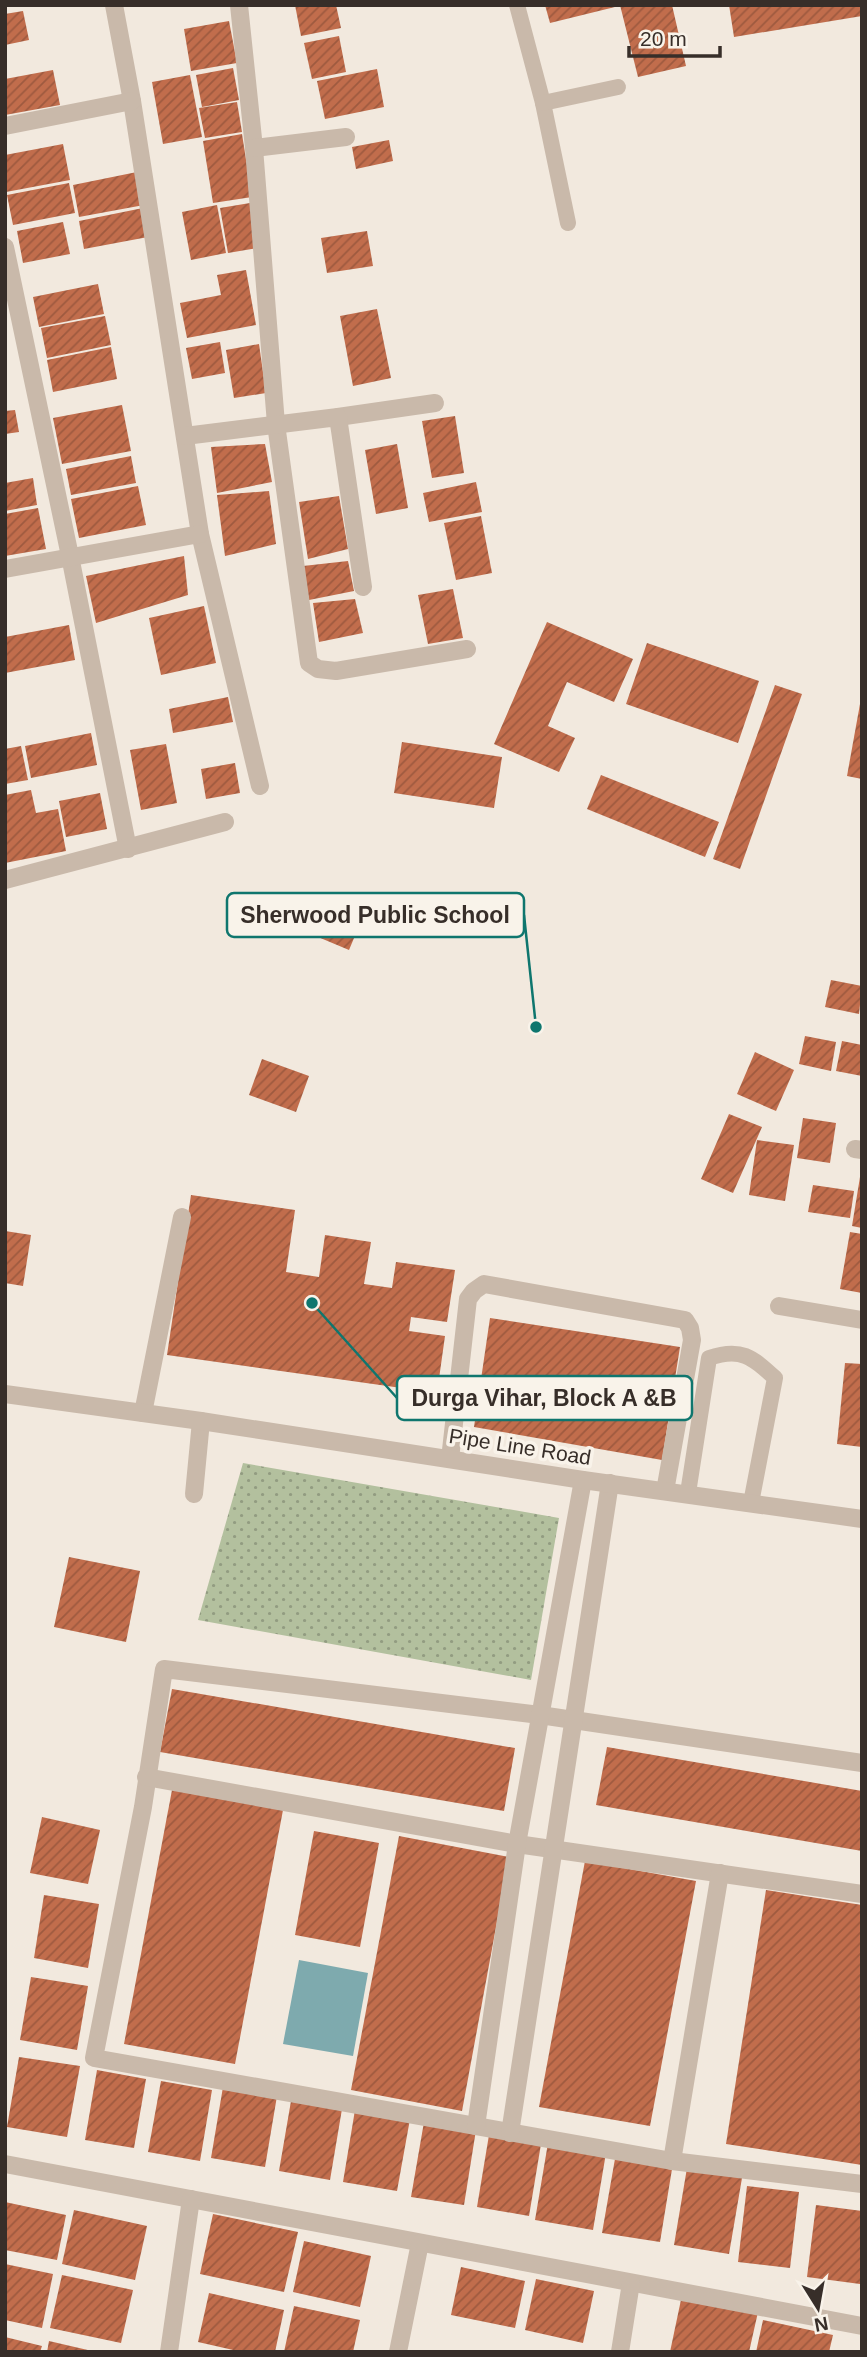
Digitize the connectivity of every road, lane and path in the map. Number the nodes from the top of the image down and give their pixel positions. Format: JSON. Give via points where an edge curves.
{"nodes":[{"id":1,"x":114,"y":5,"type":"edge"},
{"id":2,"x":239,"y":5,"type":"edge"},
{"id":3,"x":517,"y":5,"type":"edge"},
{"id":4,"x":618,"y":87,"type":"dead end"},
{"id":5,"x":132,"y":101,"type":"junction"},
{"id":6,"x":543,"y":103,"type":"junction"},
{"id":7,"x":5,"y":126,"type":"edge"},
{"id":8,"x":346,"y":137,"type":"dead end"},
{"id":9,"x":254,"y":148,"type":"junction"},
{"id":10,"x":568,"y":223,"type":"dead end"},
{"id":11,"x":5,"y":247,"type":"edge"},
{"id":12,"x":435,"y":404,"type":"dead end"},
{"id":13,"x":338,"y":417,"type":"junction"},
{"id":14,"x":276,"y":424,"type":"junction"},
{"id":15,"x":185,"y":436,"type":"junction"},
{"id":16,"x":200,"y":534,"type":"junction"},
{"id":17,"x":70,"y":556,"type":"junction"},
{"id":18,"x":5,"y":569,"type":"edge"},
{"id":19,"x":363,"y":587,"type":"dead end"},
{"id":20,"x":467,"y":649,"type":"dead end"},
{"id":21,"x":260,"y":786,"type":"dead end"},
{"id":22,"x":226,"y":822,"type":"dead end"},
{"id":23,"x":128,"y":849,"type":"junction"},
{"id":24,"x":5,"y":880,"type":"edge"},
{"id":25,"x":182,"y":1217,"type":"dead end"},
{"id":26,"x":779,"y":1306,"type":"dead end"},
{"id":27,"x":862,"y":1320,"type":"edge"},
{"id":28,"x":5,"y":1394,"type":"edge"},
{"id":29,"x":143,"y":1413,"type":"junction"},
{"id":30,"x":201,"y":1421,"type":"junction"},
{"id":31,"x":450,"y":1459,"type":"junction"},
{"id":32,"x":583,"y":1480,"type":"junction"},
{"id":33,"x":610,"y":1483,"type":"junction"},
{"id":34,"x":665,"y":1491,"type":"junction"},
{"id":35,"x":688,"y":1493,"type":"junction"},
{"id":36,"x":194,"y":1494,"type":"dead end"},
{"id":37,"x":751,"y":1503,"type":"junction"},
{"id":38,"x":862,"y":1519,"type":"edge"},
{"id":39,"x":540,"y":1715,"type":"junction"},
{"id":40,"x":574,"y":1720,"type":"junction"},
{"id":41,"x":862,"y":1763,"type":"edge"},
{"id":42,"x":146,"y":1777,"type":"junction"},
{"id":43,"x":517,"y":1844,"type":"junction"},
{"id":44,"x":554,"y":1849,"type":"junction"},
{"id":45,"x":720,"y":1873,"type":"junction"},
{"id":46,"x":862,"y":1894,"type":"edge"},
{"id":47,"x":476,"y":2126,"type":"junction"},
{"id":48,"x":510,"y":2133,"type":"junction"},
{"id":49,"x":671,"y":2161,"type":"junction"},
{"id":50,"x":5,"y":2164,"type":"edge"},
{"id":51,"x":862,"y":2184,"type":"edge"},
{"id":52,"x":191,"y":2199,"type":"junction"},
{"id":53,"x":420,"y":2243,"type":"junction"},
{"id":54,"x":631,"y":2283,"type":"junction"},
{"id":55,"x":862,"y":2326,"type":"edge"},
{"id":56,"x":169,"y":2352,"type":"edge"},
{"id":57,"x":398,"y":2352,"type":"edge"},
{"id":58,"x":620,"y":2352,"type":"edge"}],
"edges":[{"from":1,"to":5,"type":"street"},
{"from":2,"to":9,"type":"street"},
{"from":3,"to":6,"type":"lane"},
{"from":4,"to":6,"type":"lane"},
{"from":5,"to":7,"type":"street"},
{"from":5,"to":15,"type":"street"},
{"from":6,"to":10,"type":"lane"},
{"from":8,"to":9,"type":"street"},
{"from":9,"to":14,"type":"street"},
{"from":11,"to":17,"type":"street"},
{"from":12,"to":13,"type":"street"},
{"from":13,"to":14,"type":"street"},
{"from":13,"to":19,"type":"street"},
{"from":14,"to":15,"type":"street"},
{"from":14,"to":20,"type":"street","via":[[309,663],[336,671]]},
{"from":15,"to":16,"type":"street"},
{"from":16,"to":17,"type":"street"},
{"from":16,"to":21,"type":"street"},
{"from":17,"to":18,"type":"street"},
{"from":17,"to":23,"type":"street"},
{"from":22,"to":23,"type":"street"},
{"from":23,"to":24,"type":"street"},
{"from":25,"to":29,"type":"street"},
{"from":26,"to":27,"type":"street"},
{"from":28,"to":29,"type":"street","name":"Pipe Line Road"},
{"from":29,"to":30,"type":"street","name":"Pipe Line Road"},
{"from":30,"to":31,"type":"street","name":"Pipe Line Road"},
{"from":30,"to":36,"type":"street"},
{"from":31,"to":32,"type":"street","name":"Pipe Line Road"},
{"from":31,"to":34,"type":"street","via":[[468,1299],[484,1284],[685,1320],[692,1340]]},
{"from":32,"to":33,"type":"street","name":"Pipe Line Road"},
{"from":32,"to":39,"type":"street"},
{"from":33,"to":34,"type":"street","name":"Pipe Line Road"},
{"from":33,"to":40,"type":"street"},
{"from":34,"to":35,"type":"street","name":"Pipe Line Road"},
{"from":35,"to":37,"type":"street","name":"Pipe Line Road"},
{"from":35,"to":37,"type":"lane","via":[[709,1358],[727,1352],[752,1357],[775,1378]]},
{"from":37,"to":38,"type":"street","name":"Pipe Line Road"},
{"from":39,"to":40,"type":"street"},
{"from":39,"to":42,"type":"street","via":[[164,1669]]},
{"from":39,"to":43,"type":"street"},
{"from":40,"to":41,"type":"street"},
{"from":40,"to":44,"type":"street"},
{"from":42,"to":43,"type":"street"},
{"from":42,"to":47,"type":"street","via":[[94,2058]]},
{"from":43,"to":44,"type":"street"},
{"from":43,"to":47,"type":"street"},
{"from":44,"to":45,"type":"street"},
{"from":44,"to":48,"type":"street"},
{"from":45,"to":46,"type":"street"},
{"from":45,"to":49,"type":"street"},
{"from":47,"to":48,"type":"street"},
{"from":48,"to":49,"type":"street"},
{"from":49,"to":51,"type":"street"},
{"from":50,"to":52,"type":"street"},
{"from":52,"to":53,"type":"street"},
{"from":52,"to":56,"type":"street"},
{"from":53,"to":54,"type":"street"},
{"from":53,"to":57,"type":"street"},
{"from":54,"to":55,"type":"street"},
{"from":54,"to":58,"type":"street"}]}
